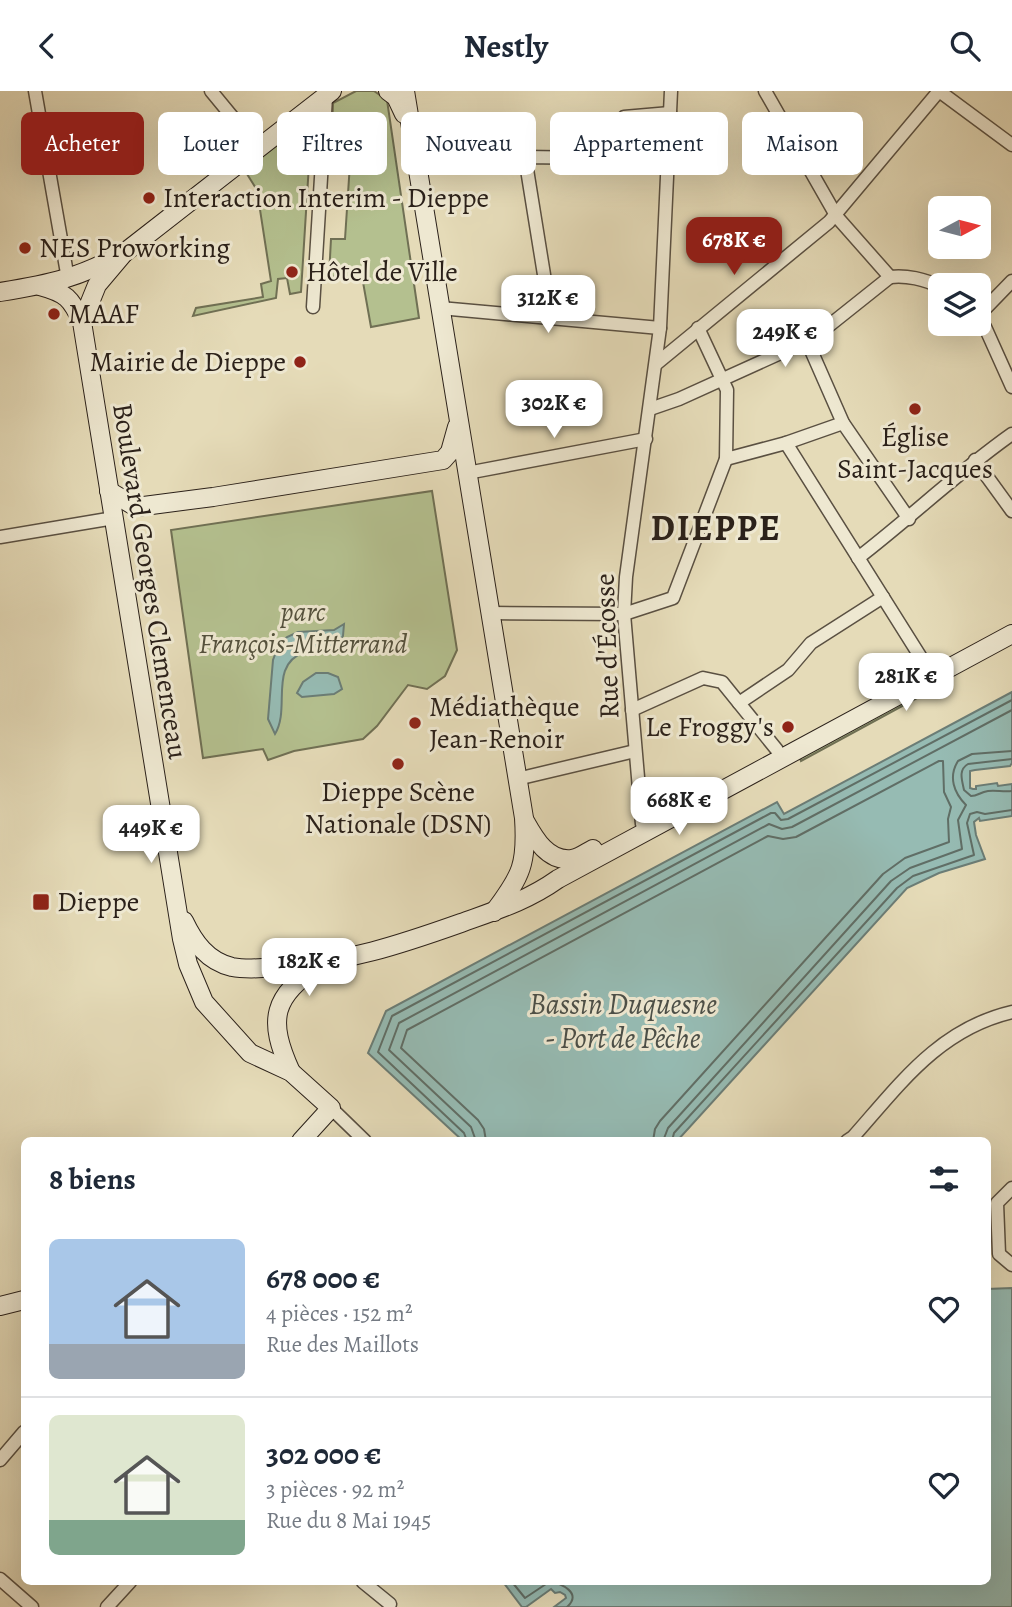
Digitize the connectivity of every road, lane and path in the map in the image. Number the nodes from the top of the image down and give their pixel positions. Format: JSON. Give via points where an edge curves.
{"nodes":[{"id":1,"x":35,"y":91,"type":"edge"},
{"id":2,"x":211,"y":91,"type":"edge"},
{"id":3,"x":388,"y":91,"type":"edge"},
{"id":4,"x":405,"y":91,"type":"edge"},
{"id":5,"x":671,"y":91,"type":"edge"},
{"id":6,"x":765,"y":91,"type":"edge"},
{"id":7,"x":939,"y":91,"type":"edge"},
{"id":8,"x":332,"y":92,"type":"edge"},
{"id":9,"x":228,"y":112,"type":"edge"},
{"id":10,"x":403,"y":112,"type":"edge"},
{"id":11,"x":408,"y":112,"type":"edge"},
{"id":12,"x":670,"y":112,"type":"edge"},
{"id":13,"x":263,"y":144,"type":"edge"},
{"id":14,"x":1012,"y":145,"type":"edge"},
{"id":15,"x":224,"y":175,"type":"edge"},
{"id":16,"x":418,"y":175,"type":"edge"},
{"id":17,"x":528,"y":175,"type":"edge"},
{"id":18,"x":666,"y":175,"type":"edge"},
{"id":19,"x":836,"y":212,"type":"junction"},
{"id":20,"x":124,"y":253,"type":"junction"},
{"id":21,"x":890,"y":277,"type":"junction"},
{"id":22,"x":68,"y":279,"type":"junction"},
{"id":23,"x":1012,"y":281,"type":"edge"},
{"id":24,"x":928,"y":282,"type":"edge"},
{"id":25,"x":40,"y":286,"type":"junction"},
{"id":26,"x":0,"y":292,"type":"edge"},
{"id":27,"x":991,"y":303,"type":"edge"},
{"id":28,"x":313,"y":307,"type":"dead end"},
{"id":29,"x":440,"y":308,"type":"junction"},
{"id":30,"x":84,"y":315,"type":"junction"},
{"id":31,"x":551,"y":318,"type":"junction"},
{"id":32,"x":660,"y":328,"type":"junction"},
{"id":33,"x":698,"y":328,"type":"junction"},
{"id":34,"x":989,"y":336,"type":"edge"},
{"id":35,"x":807,"y":341,"type":"junction"},
{"id":36,"x":656,"y":364,"type":"junction"},
{"id":37,"x":723,"y":379,"type":"junction"},
{"id":38,"x":1011,"y":384,"type":"edge"},
{"id":39,"x":650,"y":409,"type":"junction"},
{"id":40,"x":458,"y":418,"type":"junction"},
{"id":41,"x":843,"y":423,"type":"junction"},
{"id":42,"x":1012,"y":434,"type":"edge"},
{"id":43,"x":646,"y":439,"type":"junction"},
{"id":44,"x":786,"y":443,"type":"junction"},
{"id":45,"x":726,"y":459,"type":"junction"},
{"id":46,"x":975,"y":460,"type":"junction"},
{"id":47,"x":467,"y":473,"type":"junction"},
{"id":48,"x":109,"y":491,"type":"junction"},
{"id":49,"x":1012,"y":511,"type":"edge"},
{"id":50,"x":114,"y":518,"type":"junction"},
{"id":51,"x":909,"y":519,"type":"junction"},
{"id":52,"x":0,"y":537,"type":"edge"},
{"id":53,"x":858,"y":558,"type":"junction"},
{"id":54,"x":883,"y":597,"type":"junction"},
{"id":55,"x":490,"y":613,"type":"junction"},
{"id":56,"x":624,"y":614,"type":"junction"},
{"id":57,"x":1012,"y":626,"type":"edge"},
{"id":58,"x":1012,"y":634,"type":"edge"},
{"id":59,"x":930,"y":672,"type":"junction"},
{"id":60,"x":739,"y":703,"type":"junction"},
{"id":61,"x":632,"y":711,"type":"junction"},
{"id":62,"x":777,"y":750,"type":"junction"},
{"id":63,"x":635,"y":751,"type":"junction"},
{"id":64,"x":517,"y":779,"type":"junction"},
{"id":65,"x":524,"y":818,"type":"junction"},
{"id":66,"x":642,"y":824,"type":"junction"},
{"id":67,"x":177,"y":905,"type":"junction"},
{"id":68,"x":494,"y":912,"type":"junction"},
{"id":69,"x":321,"y":964,"type":"junction"},
{"id":70,"x":1012,"y":1013,"type":"edge"},
{"id":71,"x":291,"y":1072,"type":"junction"},
{"id":72,"x":331,"y":1108,"type":"junction"},
{"id":73,"x":305,"y":1137,"type":"edge"},
{"id":74,"x":361,"y":1137,"type":"edge"},
{"id":75,"x":853,"y":1137,"type":"edge"},
{"id":76,"x":1012,"y":1188,"type":"edge"},
{"id":77,"x":1012,"y":1265,"type":"edge"},
{"id":78,"x":21,"y":1301,"type":"edge"},
{"id":79,"x":0,"y":1306,"type":"edge"},
{"id":80,"x":21,"y":1436,"type":"edge"},
{"id":81,"x":0,"y":1460,"type":"edge"},
{"id":82,"x":0,"y":1579,"type":"edge"},
{"id":83,"x":127,"y":1585,"type":"edge"},
{"id":84,"x":367,"y":1585,"type":"edge"},
{"id":85,"x":390,"y":1604,"type":"dead end"},
{"id":86,"x":32,"y":1607,"type":"edge"},
{"id":87,"x":107,"y":1607,"type":"edge"}],
"edges":[{"from":1,"to":22,"type":"street"},
{"from":2,"to":9,"type":"street"},
{"from":3,"to":10,"type":"main road"},
{"from":4,"to":11,"type":"main road"},
{"from":5,"to":12,"type":"street","name":"Rue d'Écosse"},
{"from":6,"to":19,"type":"street"},
{"from":7,"to":14,"type":"street"},
{"from":7,"to":19,"type":"street"},
{"from":8,"to":13,"type":"main road"},
{"from":8,"to":28,"type":"street"},
{"from":15,"to":20,"type":"main road"},
{"from":16,"to":29,"type":"main road"},
{"from":17,"to":31,"type":"street"},
{"from":18,"to":32,"type":"street","name":"Rue d'Écosse"},
{"from":19,"to":21,"type":"street"},
{"from":19,"to":33,"type":"street"},
{"from":20,"to":22,"type":"main road"},
{"from":20,"to":30,"type":"main road","via":[[97,285]]},
{"from":21,"to":24,"type":"street"},
{"from":21,"to":35,"type":"street"},
{"from":22,"to":25,"type":"main road"},
{"from":23,"to":27,"type":"street"},
{"from":25,"to":26,"type":"main road"},
{"from":25,"to":30,"type":"main road","via":[[66,295]]},
{"from":29,"to":31,"type":"street"},
{"from":29,"to":40,"type":"main road"},
{"from":30,"to":48,"type":"main road","name":"Boulevard Georges Clemenceau"},
{"from":31,"to":32,"type":"street"},
{"from":32,"to":36,"type":"street","name":"Rue d'Écosse"},
{"from":33,"to":36,"type":"street"},
{"from":33,"to":37,"type":"street"},
{"from":34,"to":38,"type":"street"},
{"from":35,"to":37,"type":"street"},
{"from":35,"to":41,"type":"street"},
{"from":36,"to":39,"type":"street","name":"Rue d'Écosse"},
{"from":37,"to":39,"type":"street"},
{"from":37,"to":45,"type":"street","via":[[727,390]]},
{"from":39,"to":43,"type":"street","name":"Rue d'Écosse"},
{"from":40,"to":47,"type":"main road"},
{"from":40,"to":48,"type":"main road","via":[[453,443],[443,460],[136,506]]},
{"from":41,"to":44,"type":"street"},
{"from":41,"to":51,"type":"street"},
{"from":42,"to":46,"type":"street"},
{"from":43,"to":47,"type":"street"},
{"from":43,"to":56,"type":"street","name":"Rue d'Écosse"},
{"from":44,"to":45,"type":"street"},
{"from":44,"to":53,"type":"street"},
{"from":45,"to":56,"type":"street","via":[[673,598]]},
{"from":46,"to":49,"type":"street"},
{"from":46,"to":51,"type":"street"},
{"from":47,"to":55,"type":"main road"},
{"from":48,"to":50,"type":"main road","name":"Boulevard Georges Clemenceau"},
{"from":50,"to":52,"type":"street"},
{"from":50,"to":67,"type":"main road","name":"Boulevard Georges Clemenceau"},
{"from":51,"to":53,"type":"street"},
{"from":53,"to":54,"type":"street"},
{"from":54,"to":59,"type":"street"},
{"from":54,"to":60,"type":"street","via":[[811,643],[788,670]]},
{"from":55,"to":56,"type":"street"},
{"from":55,"to":64,"type":"main road"},
{"from":56,"to":61,"type":"street","name":"Rue d'Écosse"},
{"from":57,"to":59,"type":"main road"},
{"from":58,"to":68,"type":"main road","via":[[534,896]]},
{"from":59,"to":62,"type":"main road"},
{"from":60,"to":61,"type":"street","via":[[722,682],[703,678]]},
{"from":60,"to":62,"type":"street"},
{"from":61,"to":63,"type":"street","name":"Rue d'Écosse"},
{"from":62,"to":66,"type":"main road"},
{"from":63,"to":64,"type":"street"},
{"from":63,"to":66,"type":"street","name":"Rue d'Écosse"},
{"from":64,"to":65,"type":"main road"},
{"from":65,"to":66,"type":"main road","via":[[544,850],[573,859]]},
{"from":65,"to":68,"type":"main road","via":[[525,857]]},
{"from":67,"to":69,"type":"main road","via":[[194,941],[216,961],[246,969]]},
{"from":67,"to":71,"type":"main road","via":[[188,964],[204,1002],[250,1053]]},
{"from":68,"to":69,"type":"main road","via":[[368,954]]},
{"from":69,"to":71,"type":"main road","via":[[290,989],[277,1017],[276,1034]]},
{"from":70,"to":75,"type":"street","via":[[961,1031],[923,1058]]},
{"from":71,"to":72,"type":"main road"},
{"from":72,"to":73,"type":"main road"},
{"from":72,"to":74,"type":"street"},
{"from":76,"to":77,"type":"street","via":[[997,1203],[999,1254]]},
{"from":78,"to":79,"type":"main road"},
{"from":80,"to":81,"type":"street"},
{"from":82,"to":86,"type":"street"},
{"from":83,"to":87,"type":"street"},
{"from":84,"to":85,"type":"street"}]}
